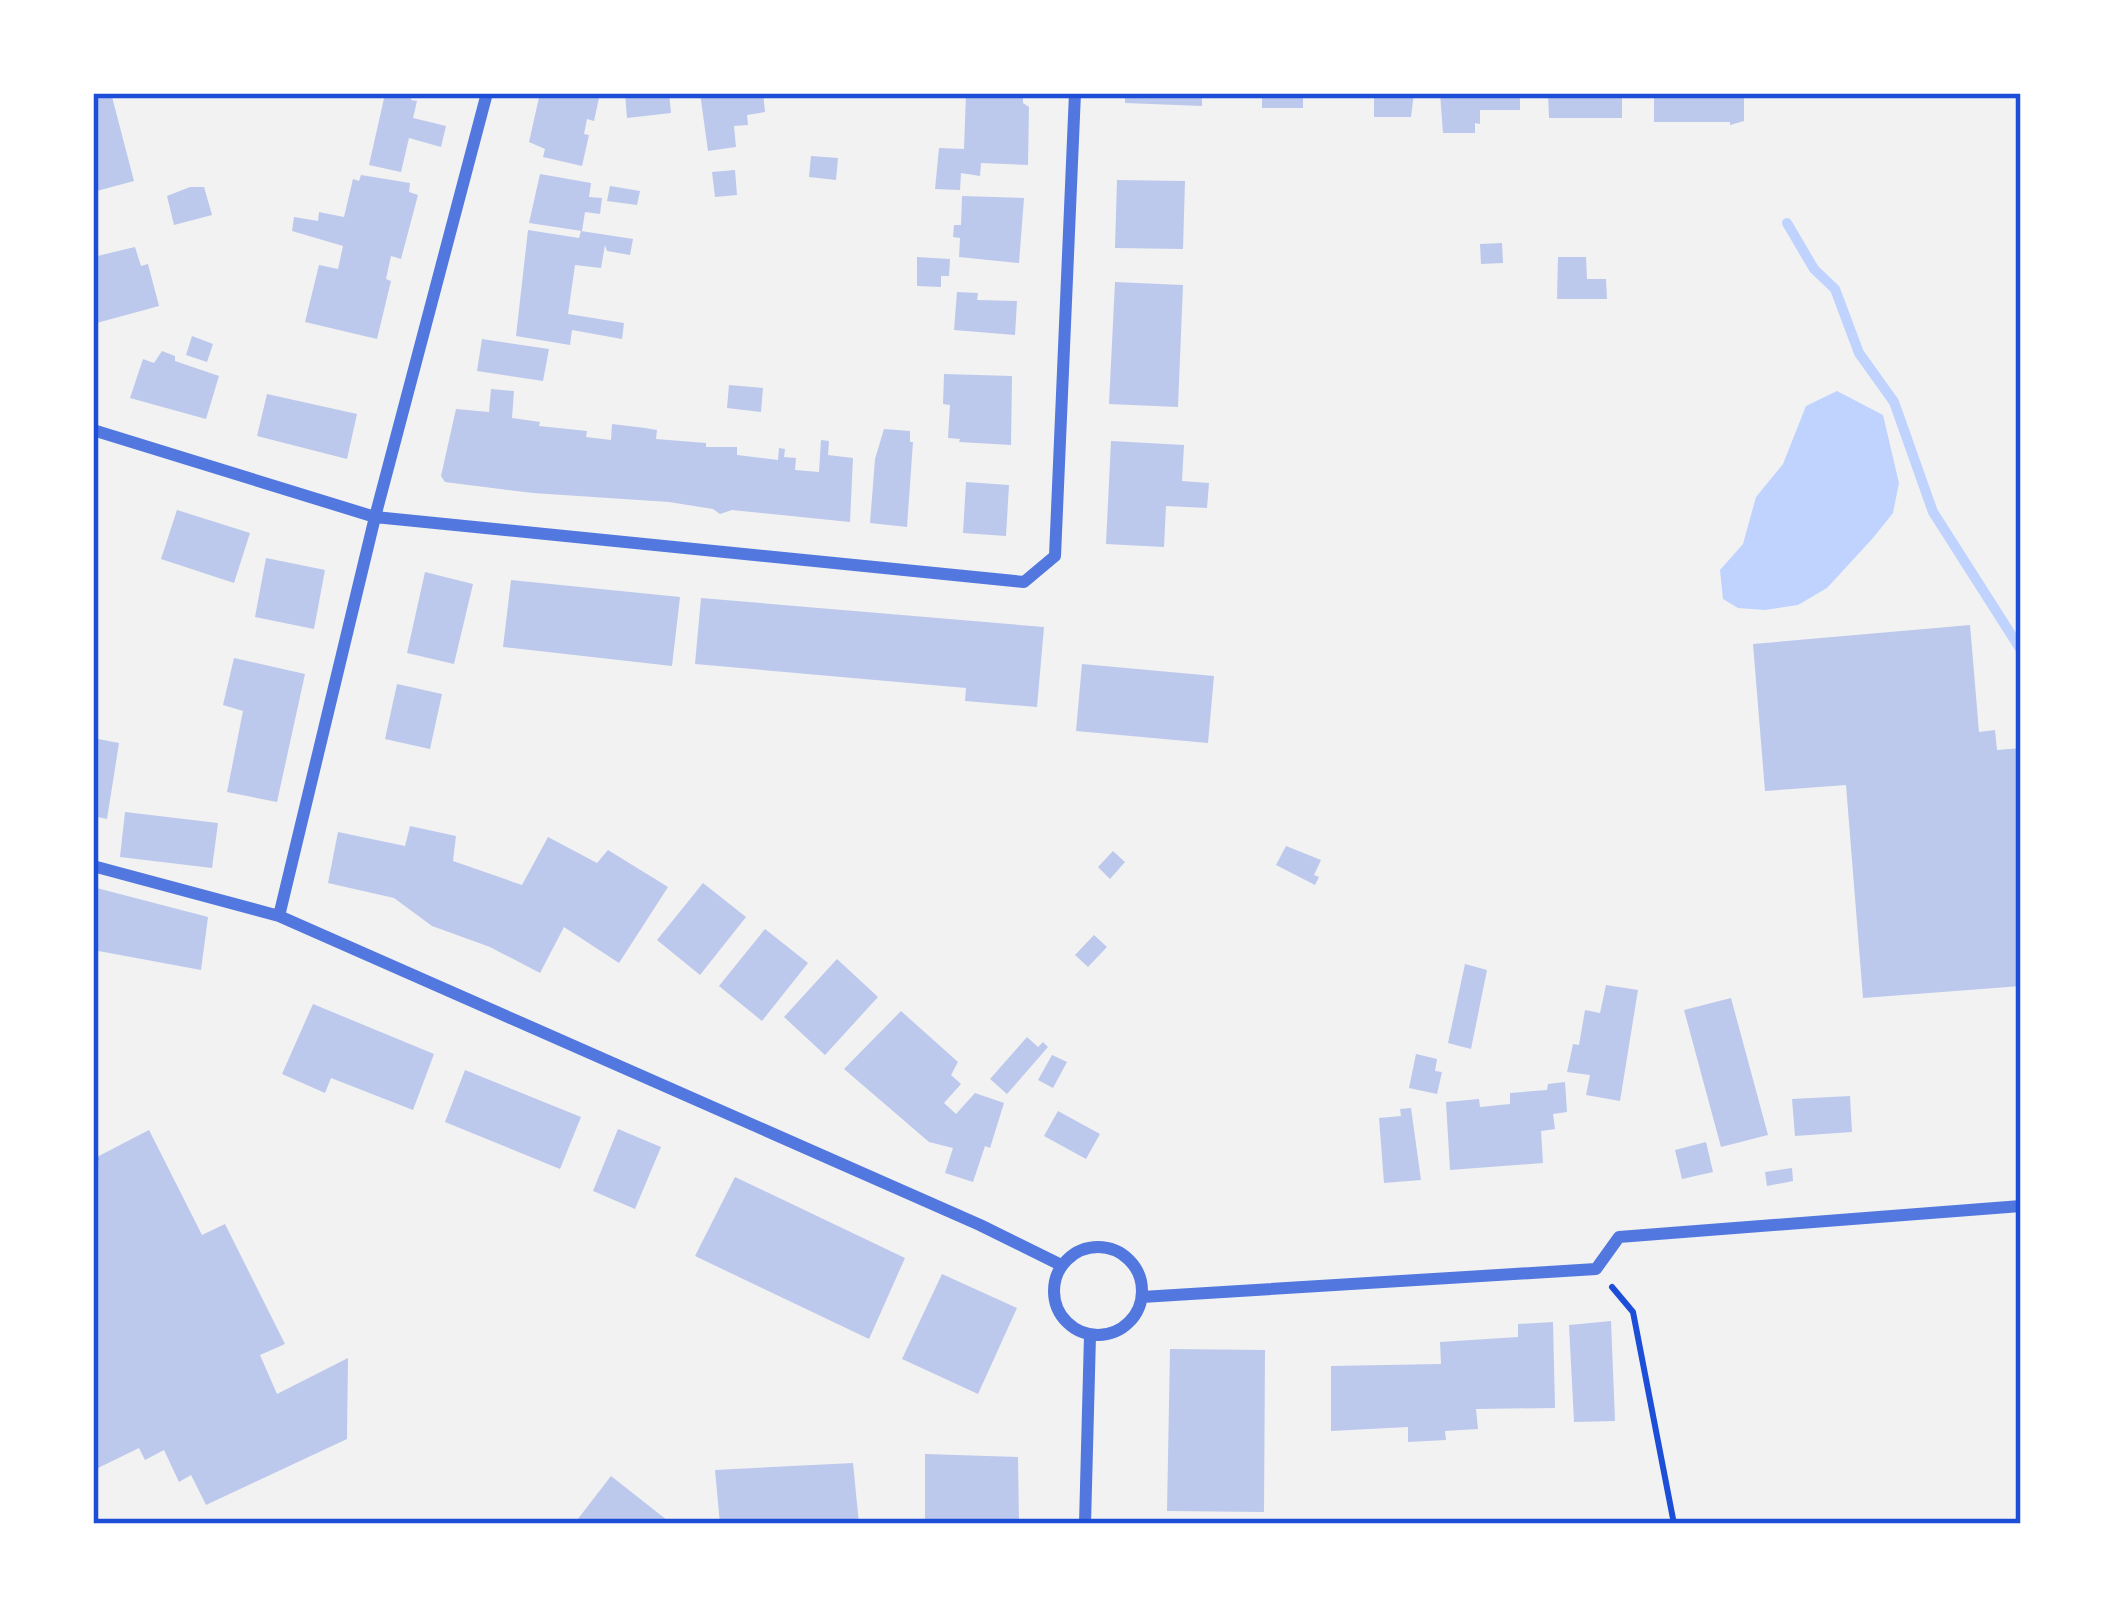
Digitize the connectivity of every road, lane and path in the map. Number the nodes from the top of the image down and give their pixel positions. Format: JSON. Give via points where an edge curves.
{"nodes":[{"id":1,"x":487,"y":93,"type":"edge"},
{"id":2,"x":1076,"y":93,"type":"edge"},
{"id":3,"x":93,"y":430,"type":"edge"},
{"id":4,"x":375,"y":517,"type":"junction"},
{"id":5,"x":93,"y":866,"type":"edge"},
{"id":6,"x":279,"y":916,"type":"junction"},
{"id":7,"x":2021,"y":1206,"type":"edge"},
{"id":8,"x":1061,"y":1265,"type":"junction"},
{"id":9,"x":1596,"y":1269,"type":"junction"},
{"id":10,"x":1142,"y":1298,"type":"junction"},
{"id":11,"x":1090,"y":1335,"type":"junction"},
{"id":12,"x":1085,"y":1524,"type":"edge"},
{"id":13,"x":1674,"y":1524,"type":"edge"}],
"edges":[{"from":1,"to":4,"type":"street"},
{"from":2,"to":4,"type":"street","via":[[1055,556],[1024,582]]},
{"from":3,"to":4,"type":"street"},
{"from":4,"to":6,"type":"street"},
{"from":5,"to":6,"type":"street"},
{"from":6,"to":8,"type":"street"},
{"from":7,"to":9,"type":"street","via":[[1619,1237]]},
{"from":8,"to":10,"type":"street","via":[[1085,1248],[1114,1250],[1136,1269]]},
{"from":8,"to":11,"type":"street","via":[[1054,1282],[1061,1316]]},
{"from":9,"to":10,"type":"street"},
{"from":9,"to":13,"type":"path","via":[[1633,1312]]},
{"from":10,"to":11,"type":"street","via":[[1124,1328]]},
{"from":11,"to":12,"type":"street"}]}
